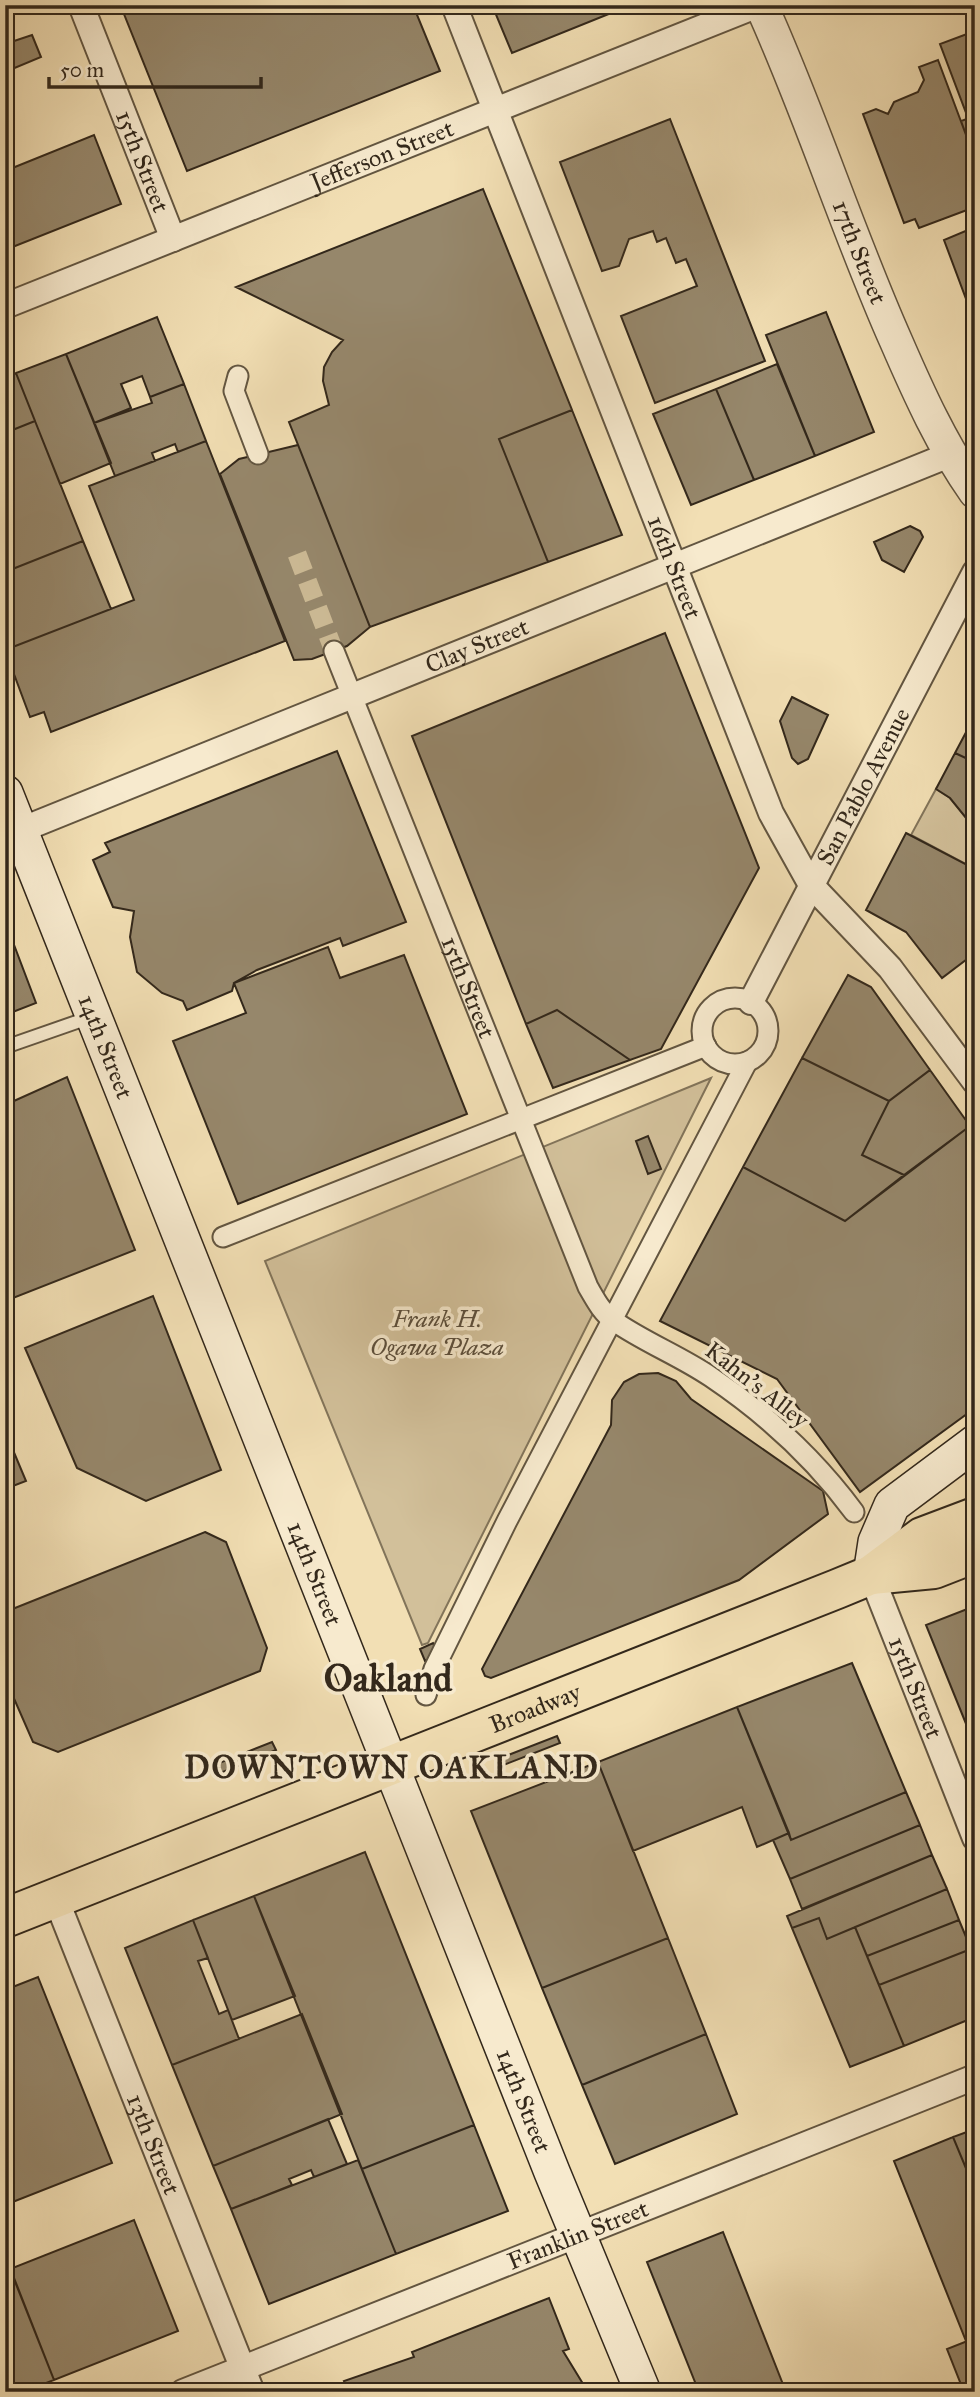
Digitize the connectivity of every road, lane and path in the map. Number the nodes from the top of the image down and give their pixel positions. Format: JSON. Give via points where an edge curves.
{"nodes":[{"id":1,"x":80,"y":5,"type":"edge"},
{"id":2,"x":454,"y":5,"type":"edge"},
{"id":3,"x":759,"y":5,"type":"edge"},
{"id":4,"x":495,"y":110,"type":"junction"},
{"id":5,"x":173,"y":239,"type":"junction"},
{"id":6,"x":5,"y":306,"type":"edge"},
{"id":7,"x":238,"y":376,"type":"dead end"},
{"id":8,"x":258,"y":454,"type":"dead end"},
{"id":9,"x":949,"y":455,"type":"junction"},
{"id":10,"x":975,"y":492,"type":"edge"},
{"id":11,"x":675,"y":565,"type":"junction"},
{"id":12,"x":975,"y":572,"type":"edge"},
{"id":13,"x":334,"y":651,"type":"tunnel mouth"},
{"id":14,"x":354,"y":697,"type":"junction"},
{"id":15,"x":5,"y":793,"type":"edge"},
{"id":16,"x":13,"y":834,"type":"edge"},
{"id":17,"x":811,"y":885,"type":"junction"},
{"id":18,"x":751,"y":1002,"type":"junction"},
{"id":19,"x":93,"y":1016,"type":"junction"},
{"id":20,"x":706,"y":1046,"type":"junction"},
{"id":21,"x":5,"y":1047,"type":"edge"},
{"id":22,"x":747,"y":1062,"type":"junction"},
{"id":23,"x":975,"y":1082,"type":"edge"},
{"id":24,"x":522,"y":1119,"type":"junction"},
{"id":25,"x":223,"y":1237,"type":"dead end"},
{"id":26,"x":612,"y":1320,"type":"junction"},
{"id":27,"x":975,"y":1443,"type":"edge"},
{"id":28,"x":853,"y":1512,"type":"dead end"},
{"id":29,"x":975,"y":1517,"type":"edge"},
{"id":30,"x":975,"y":1553,"type":"edge"},
{"id":31,"x":871,"y":1574,"type":"junction"},
{"id":32,"x":426,"y":1695,"type":"dead end"},
{"id":33,"x":392,"y":1767,"type":"junction"},
{"id":34,"x":975,"y":1838,"type":"edge"},
{"id":35,"x":56,"y":1899,"type":"junction"},
{"id":36,"x":5,"y":1918,"type":"edge"},
{"id":37,"x":975,"y":2077,"type":"edge"},
{"id":38,"x":578,"y":2234,"type":"junction"},
{"id":39,"x":243,"y":2368,"type":"junction"},
{"id":40,"x":183,"y":2392,"type":"edge"},
{"id":41,"x":252,"y":2392,"type":"edge"},
{"id":42,"x":643,"y":2392,"type":"edge"}],
"edges":[{"from":1,"to":5,"type":"street","name":"15th Street"},
{"from":2,"to":4,"type":"street","name":"16th Street"},
{"from":3,"to":4,"type":"street","name":"Jefferson Street"},
{"from":3,"to":9,"type":"street","name":"17th Street","via":[[869,280]]},
{"from":4,"to":5,"type":"street","name":"Jefferson Street"},
{"from":4,"to":11,"type":"street","name":"16th Street"},
{"from":5,"to":6,"type":"street","name":"Jefferson Street"},
{"from":7,"to":8,"type":"street","via":[[234,391]]},
{"from":9,"to":10,"type":"street","name":"17th Street"},
{"from":9,"to":11,"type":"street","name":"Clay Street"},
{"from":11,"to":14,"type":"street","name":"Clay Street"},
{"from":11,"to":17,"type":"street","name":"16th Street","via":[[771,813]]},
{"from":12,"to":17,"type":"street","name":"San Pablo Avenue"},
{"from":13,"to":14,"type":"street","name":"15th Street"},
{"from":14,"to":16,"type":"street","name":"Clay Street"},
{"from":14,"to":24,"type":"street","name":"15th Street"},
{"from":15,"to":16,"type":"main road","name":"14th Street"},
{"from":16,"to":19,"type":"main road","name":"14th Street"},
{"from":17,"to":18,"type":"street","name":"San Pablo Avenue"},
{"from":17,"to":23,"type":"street","name":"16th Street","via":[[890,968]]},
{"from":18,"to":20,"type":"street","via":[[733,998],[715,1004],[702,1028]]},
{"from":18,"to":22,"type":"street","via":[[765,1018],[767,1039],[763,1049]]},
{"from":19,"to":21,"type":"lane"},
{"from":19,"to":33,"type":"main road","name":"14th Street"},
{"from":20,"to":22,"type":"street","via":[[728,1063]]},
{"from":20,"to":24,"type":"street"},
{"from":22,"to":26,"type":"street"},
{"from":24,"to":25,"type":"street"},
{"from":24,"to":26,"type":"street","name":"15th Street","via":[[588,1287]]},
{"from":26,"to":28,"type":"street","name":"Kahn's Alley","via":[[685,1361],[755,1409],[816,1465]]},
{"from":26,"to":32,"type":"street","via":[[432,1664]]},
{"from":27,"to":31,"type":"main road","via":[[892,1505],[876,1542]]},
{"from":29,"to":31,"type":"main road","name":"Broadway","via":[[922,1537]]},
{"from":30,"to":31,"type":"main road","name":"Broadway","via":[[934,1569]]},
{"from":31,"to":33,"type":"main road","name":"Broadway"},
{"from":31,"to":34,"type":"street","name":"15th Street"},
{"from":33,"to":35,"type":"main road","name":"Broadway"},
{"from":33,"to":38,"type":"main road","name":"14th Street"},
{"from":35,"to":36,"type":"main road","name":"Broadway"},
{"from":35,"to":39,"type":"street","name":"13th Street"},
{"from":37,"to":38,"type":"street","name":"Franklin Street"},
{"from":38,"to":39,"type":"street","name":"Franklin Street"},
{"from":38,"to":42,"type":"main road","name":"14th Street"},
{"from":39,"to":40,"type":"street","name":"Franklin Street"},
{"from":39,"to":41,"type":"street","name":"13th Street"}]}
